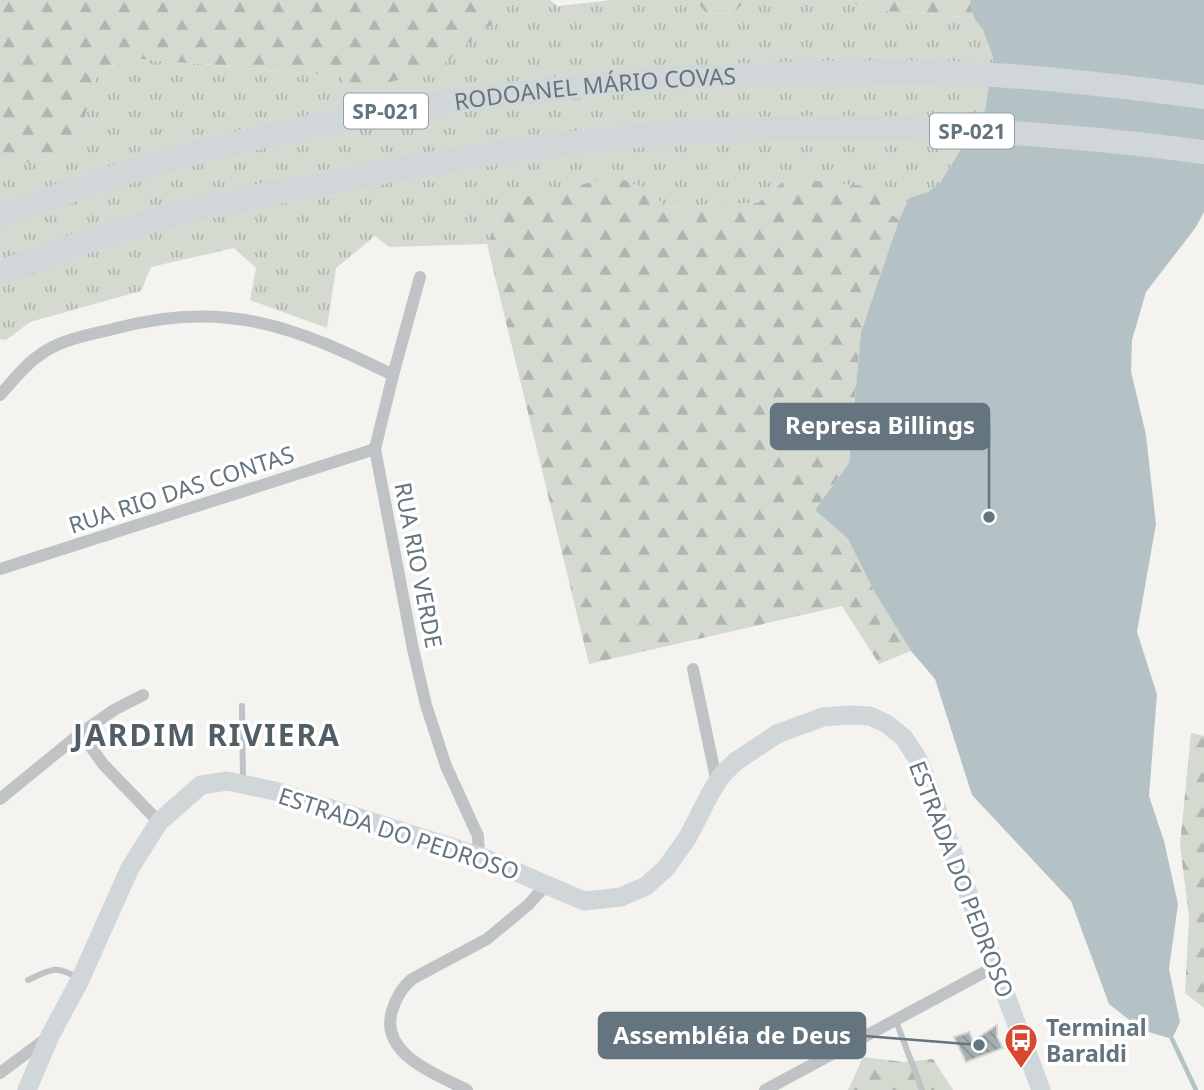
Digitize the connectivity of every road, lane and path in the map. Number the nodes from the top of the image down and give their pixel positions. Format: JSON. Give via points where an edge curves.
{"nodes":[{"id":1,"x":1204,"y":97,"type":"edge"},
{"id":2,"x":1204,"y":152,"type":"edge"},
{"id":3,"x":0,"y":216,"type":"edge"},
{"id":4,"x":0,"y":272,"type":"edge"},
{"id":5,"x":420,"y":277,"type":"dead end"},
{"id":6,"x":393,"y":376,"type":"junction"},
{"id":7,"x":0,"y":395,"type":"edge"},
{"id":8,"x":375,"y":449,"type":"junction"},
{"id":9,"x":0,"y":569,"type":"edge"},
{"id":10,"x":693,"y":668,"type":"dead end"},
{"id":11,"x":144,"y":695,"type":"dead end"},
{"id":12,"x":242,"y":706,"type":"dead end"},
{"id":13,"x":81,"y":733,"type":"junction"},
{"id":14,"x":243,"y":783,"type":"junction"},
{"id":15,"x":717,"y":783,"type":"junction"},
{"id":16,"x":0,"y":799,"type":"edge"},
{"id":17,"x":159,"y":822,"type":"junction"},
{"id":18,"x":479,"y":856,"type":"junction"},
{"id":19,"x":547,"y":884,"type":"junction"},
{"id":20,"x":996,"y":966,"type":"junction"},
{"id":21,"x":80,"y":980,"type":"junction"},
{"id":22,"x":28,"y":981,"type":"dead end"},
{"id":23,"x":895,"y":1019,"type":"junction"},
{"id":24,"x":50,"y":1036,"type":"junction"},
{"id":25,"x":0,"y":1073,"type":"edge"},
{"id":26,"x":27,"y":1090,"type":"edge"},
{"id":27,"x":467,"y":1090,"type":"edge"},
{"id":28,"x":765,"y":1090,"type":"edge"},
{"id":29,"x":922,"y":1090,"type":"edge"},
{"id":30,"x":1041,"y":1090,"type":"edge"}],
"edges":[{"from":1,"to":3,"type":"highway","name":"RODOANEL MÁRIO COVAS","number":"SP-021","via":[[978,74],[785,73],[611,81],[394,109],[186,156]]},
{"from":2,"to":4,"type":"highway","number":"SP-021","via":[[1020,132],[906,128],[739,130],[538,147],[230,202],[153,221]]},
{"from":5,"to":6,"type":"street","name":"RUA RIO VERDE"},
{"from":6,"to":7,"type":"street","via":[[288,330],[233,317],[186,316],[131,324],[51,348]]},
{"from":6,"to":8,"type":"street","name":"RUA RIO VERDE"},
{"from":8,"to":9,"type":"street","name":"RUA RIO DAS CONTAS"},
{"from":8,"to":18,"type":"street","name":"RUA RIO VERDE","via":[[426,705],[446,766],[478,836]]},
{"from":10,"to":15,"type":"street"},
{"from":11,"to":13,"type":"street"},
{"from":12,"to":14,"type":"lane"},
{"from":13,"to":16,"type":"street"},
{"from":13,"to":17,"type":"street","via":[[103,764]]},
{"from":14,"to":17,"type":"main road","name":"ESTRADA DO PEDROSO","via":[[201,785]]},
{"from":14,"to":18,"type":"main road","name":"ESTRADA DO PEDROSO"},
{"from":15,"to":19,"type":"main road","name":"ESTRADA DO PEDROSO","via":[[677,853],[646,886],[621,897],[584,901]]},
{"from":15,"to":20,"type":"main road","name":"ESTRADA DO PEDROSO","via":[[734,762],[804,722],[849,715],[870,716],[887,724],[904,738],[919,761]]},
{"from":17,"to":21,"type":"main road","name":"ESTRADA DO PEDROSO","via":[[130,868]]},
{"from":18,"to":19,"type":"main road","name":"ESTRADA DO PEDROSO"},
{"from":19,"to":27,"type":"street","via":[[487,939],[412,979],[395,1002],[389,1020],[393,1041],[424,1068]]},
{"from":20,"to":23,"type":"street"},
{"from":20,"to":30,"type":"main road","name":"ESTRADA DO PEDROSO"},
{"from":21,"to":22,"type":"lane","via":[[55,968]]},
{"from":21,"to":24,"type":"main road","name":"ESTRADA DO PEDROSO"},
{"from":23,"to":28,"type":"street"},
{"from":23,"to":29,"type":"lane"},
{"from":24,"to":25,"type":"street"},
{"from":24,"to":26,"type":"main road","name":"ESTRADA DO PEDROSO"}]}
